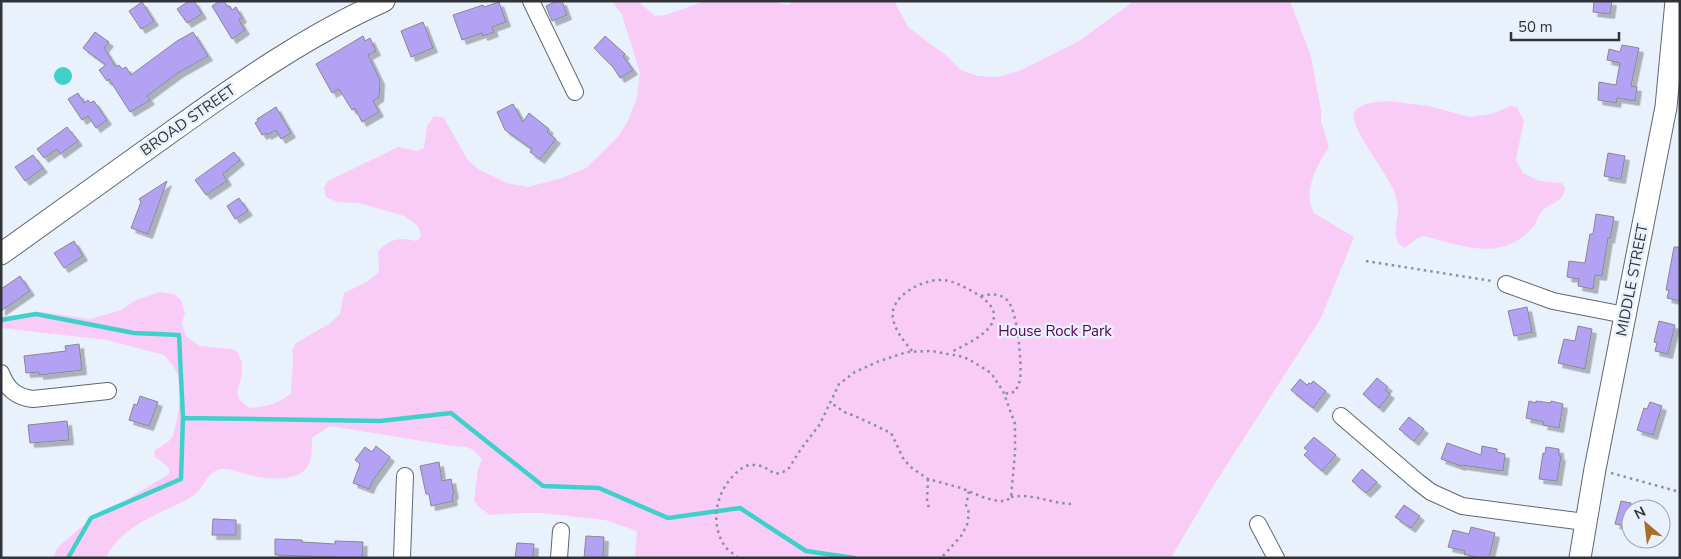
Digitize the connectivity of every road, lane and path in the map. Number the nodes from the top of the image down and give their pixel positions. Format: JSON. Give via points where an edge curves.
{"nodes":[{"id":1,"x":384,"y":1,"type":"edge"},
{"id":2,"x":531,"y":1,"type":"edge"},
{"id":3,"x":1676,"y":1,"type":"edge"},
{"id":4,"x":1677,"y":41,"type":"edge"},
{"id":5,"x":575,"y":92,"type":"dead end"},
{"id":6,"x":1,"y":254,"type":"edge"},
{"id":7,"x":1366,"y":261,"type":"dead end"},
{"id":8,"x":1506,"y":284,"type":"joint"},
{"id":9,"x":981,"y":296,"type":"junction"},
{"id":10,"x":1625,"y":315,"type":"junction"},
{"id":11,"x":913,"y":352,"type":"junction"},
{"id":12,"x":950,"y":353,"type":"junction"},
{"id":13,"x":1,"y":373,"type":"edge"},
{"id":14,"x":108,"y":391,"type":"dead end"},
{"id":15,"x":1003,"y":391,"type":"junction"},
{"id":16,"x":830,"y":402,"type":"junction"},
{"id":17,"x":1341,"y":416,"type":"dead end"},
{"id":18,"x":1595,"y":469,"type":"junction"},
{"id":19,"x":405,"y":476,"type":"dead end"},
{"id":20,"x":928,"y":480,"type":"junction"},
{"id":21,"x":969,"y":492,"type":"junction"},
{"id":22,"x":1680,"y":492,"type":"edge"},
{"id":23,"x":1011,"y":497,"type":"junction"},
{"id":24,"x":1070,"y":504,"type":"dead end"},
{"id":25,"x":929,"y":508,"type":"dead end"},
{"id":26,"x":1585,"y":522,"type":"junction"},
{"id":27,"x":1258,"y":524,"type":"dead end"},
{"id":28,"x":561,"y":531,"type":"dead end"},
{"id":29,"x":943,"y":556,"type":"dead end"},
{"id":30,"x":402,"y":558,"type":"edge"},
{"id":31,"x":559,"y":558,"type":"edge"},
{"id":32,"x":738,"y":558,"type":"edge"},
{"id":33,"x":1276,"y":558,"type":"edge"},
{"id":34,"x":1580,"y":558,"type":"edge"}],
"edges":[{"from":1,"to":6,"type":"main road","name":"BROAD STREET","via":[[280,56]]},
{"from":2,"to":5,"type":"street"},
{"from":3,"to":4,"type":"main road","name":"MIDDLE STREET"},
{"from":4,"to":10,"type":"main road","name":"MIDDLE STREET"},
{"from":7,"to":8,"type":"path"},
{"from":8,"to":10,"type":"street","via":[[1553,301]]},
{"from":9,"to":11,"type":"path","via":[[954,282],[938,280],[923,283],[900,298],[892,316],[900,336]]},
{"from":9,"to":12,"type":"path","via":[[995,312],[994,322],[983,334]]},
{"from":9,"to":15,"type":"path","via":[[999,295],[1008,300],[1017,328],[1020,381],[1016,391],[1008,394]]},
{"from":10,"to":18,"type":"main road","name":"MIDDLE STREET"},
{"from":11,"to":12,"type":"path"},
{"from":11,"to":16,"type":"path","via":[[855,372],[839,384]]},
{"from":12,"to":15,"type":"path","via":[[992,372]]},
{"from":13,"to":14,"type":"street","via":[[9,388],[24,398]]},
{"from":15,"to":23,"type":"path","via":[[1015,424],[1016,453]]},
{"from":16,"to":20,"type":"path","via":[[891,434],[904,460]]},
{"from":16,"to":32,"type":"path","via":[[820,424],[789,468],[774,474],[753,464],[743,467],[725,485],[717,505],[717,529],[725,547]]},
{"from":17,"to":26,"type":"street","via":[[1418,482],[1445,499],[1485,510]]},
{"from":18,"to":22,"type":"path"},
{"from":18,"to":26,"type":"main road","name":"MIDDLE STREET"},
{"from":19,"to":30,"type":"street"},
{"from":20,"to":21,"type":"path"},
{"from":20,"to":25,"type":"path"},
{"from":21,"to":23,"type":"path","via":[[998,501]]},
{"from":21,"to":29,"type":"path","via":[[967,525]]},
{"from":23,"to":24,"type":"path","via":[[1039,497]]},
{"from":26,"to":34,"type":"main road","name":"MIDDLE STREET"},
{"from":27,"to":33,"type":"street"},
{"from":28,"to":31,"type":"street"}]}
